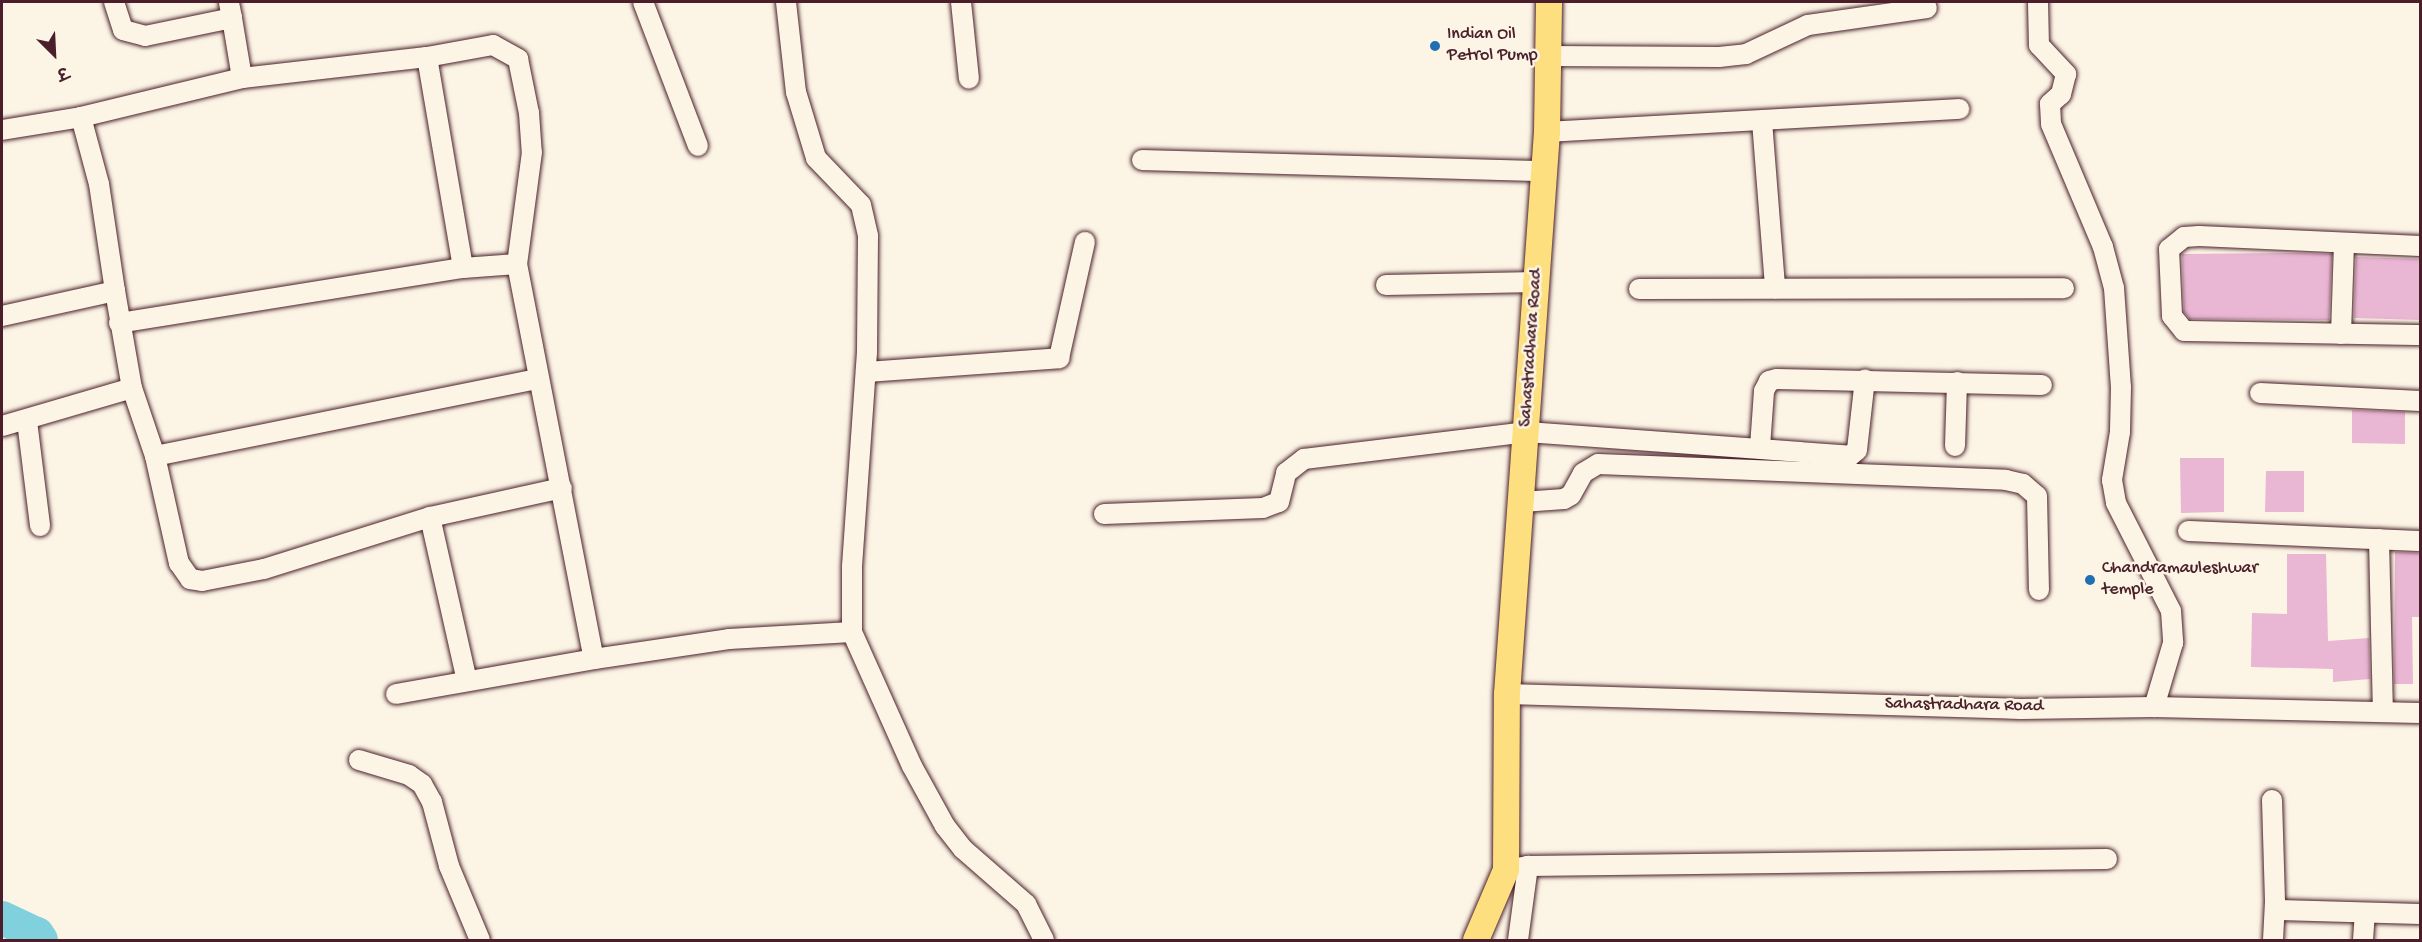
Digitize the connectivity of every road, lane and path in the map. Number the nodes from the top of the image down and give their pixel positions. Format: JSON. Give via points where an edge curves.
{"nodes":[{"id":1,"x":114,"y":2,"type":"edge"},
{"id":2,"x":643,"y":2,"type":"edge"},
{"id":3,"x":786,"y":2,"type":"edge"},
{"id":4,"x":961,"y":2,"type":"edge"},
{"id":5,"x":1549,"y":2,"type":"edge"},
{"id":6,"x":2038,"y":2,"type":"edge"},
{"id":7,"x":1927,"y":8,"type":"dead end"},
{"id":8,"x":230,"y":10,"type":"edge"},
{"id":9,"x":1548,"y":56,"type":"junction"},
{"id":10,"x":427,"y":57,"type":"junction"},
{"id":11,"x":242,"y":78,"type":"junction"},
{"id":12,"x":969,"y":79,"type":"dead end"},
{"id":13,"x":1959,"y":109,"type":"dead end"},
{"id":14,"x":81,"y":117,"type":"junction"},
{"id":15,"x":1762,"y":121,"type":"junction"},
{"id":16,"x":2,"y":130,"type":"edge"},
{"id":17,"x":1547,"y":132,"type":"junction"},
{"id":18,"x":698,"y":146,"type":"dead end"},
{"id":19,"x":1142,"y":160,"type":"dead end"},
{"id":20,"x":1544,"y":171,"type":"junction"},
{"id":21,"x":1085,"y":242,"type":"dead end"},
{"id":22,"x":2344,"y":244,"type":"junction"},
{"id":23,"x":2421,"y":246,"type":"edge"},
{"id":24,"x":517,"y":264,"type":"junction"},
{"id":25,"x":463,"y":268,"type":"junction"},
{"id":26,"x":1537,"y":282,"type":"junction"},
{"id":27,"x":1386,"y":285,"type":"dead end"},
{"id":28,"x":1775,"y":288,"type":"junction"},
{"id":29,"x":2064,"y":288,"type":"dead end"},
{"id":30,"x":1639,"y":289,"type":"dead end"},
{"id":31,"x":115,"y":291,"type":"junction"},
{"id":32,"x":2,"y":316,"type":"edge"},
{"id":33,"x":119,"y":323,"type":"junction"},
{"id":34,"x":2341,"y":334,"type":"junction"},
{"id":35,"x":2421,"y":335,"type":"edge"},
{"id":36,"x":866,"y":372,"type":"junction"},
{"id":37,"x":538,"y":379,"type":"junction"},
{"id":38,"x":1865,"y":380,"type":"junction"},
{"id":39,"x":1957,"y":382,"type":"junction"},
{"id":40,"x":2042,"y":385,"type":"dead end"},
{"id":41,"x":132,"y":388,"type":"junction"},
{"id":42,"x":2260,"y":393,"type":"dead end"},
{"id":43,"x":2421,"y":401,"type":"edge"},
{"id":44,"x":27,"y":421,"type":"junction"},
{"id":45,"x":2,"y":426,"type":"edge"},
{"id":46,"x":1527,"y":432,"type":"junction"},
{"id":47,"x":1955,"y":446,"type":"dead end"},
{"id":48,"x":1760,"y":447,"type":"junction"},
{"id":49,"x":155,"y":456,"type":"junction"},
{"id":50,"x":562,"y":488,"type":"junction"},
{"id":51,"x":1522,"y":502,"type":"junction"},
{"id":52,"x":1104,"y":514,"type":"dead end"},
{"id":53,"x":430,"y":517,"type":"junction"},
{"id":54,"x":40,"y":526,"type":"dead end"},
{"id":55,"x":2188,"y":531,"type":"dead end"},
{"id":56,"x":2379,"y":539,"type":"junction"},
{"id":57,"x":2421,"y":540,"type":"edge"},
{"id":58,"x":2039,"y":590,"type":"dead end"},
{"id":59,"x":852,"y":632,"type":"junction"},
{"id":60,"x":594,"y":659,"type":"junction"},
{"id":61,"x":466,"y":681,"type":"junction"},
{"id":62,"x":396,"y":694,"type":"dead end"},
{"id":63,"x":1507,"y":694,"type":"junction"},
{"id":64,"x":2154,"y":707,"type":"junction"},
{"id":65,"x":2383,"y":712,"type":"junction"},
{"id":66,"x":2421,"y":713,"type":"edge"},
{"id":67,"x":359,"y":760,"type":"dead end"},
{"id":68,"x":2272,"y":800,"type":"dead end"},
{"id":69,"x":2107,"y":859,"type":"dead end"},
{"id":70,"x":1517,"y":868,"type":"junction"},
{"id":71,"x":2275,"y":903,"type":"junction"},
{"id":72,"x":2365,"y":914,"type":"junction"},
{"id":73,"x":2421,"y":914,"type":"edge"},
{"id":74,"x":480,"y":940,"type":"edge"},
{"id":75,"x":1044,"y":940,"type":"edge"},
{"id":76,"x":1476,"y":940,"type":"edge"},
{"id":77,"x":1518,"y":940,"type":"edge"},
{"id":78,"x":2273,"y":940,"type":"edge"},
{"id":79,"x":2363,"y":940,"type":"edge"}],
"edges":[{"from":1,"to":8,"type":"street","via":[[123,30],[135,36]]},
{"from":2,"to":18,"type":"street"},
{"from":3,"to":36,"type":"street","via":[[796,92],[816,158],[861,205],[868,236]]},
{"from":4,"to":12,"type":"street"},
{"from":5,"to":9,"type":"main road","name":"Sahastradhara Road"},
{"from":6,"to":64,"type":"street","via":[[2039,45],[2066,74],[2061,94],[2050,104],[2051,124],[2103,247],[2114,288],[2121,387],[2120,432],[2112,480],[2116,502],[2171,611],[2173,643]]},
{"from":7,"to":9,"type":"street","via":[[1820,21],[1746,54]]},
{"from":8,"to":11,"type":"street"},
{"from":9,"to":17,"type":"main road","name":"Sahastradhara Road"},
{"from":10,"to":11,"type":"street"},
{"from":10,"to":24,"type":"street","via":[[493,45],[518,59],[532,152]]},
{"from":10,"to":25,"type":"street"},
{"from":11,"to":14,"type":"street"},
{"from":13,"to":15,"type":"street"},
{"from":14,"to":16,"type":"street"},
{"from":14,"to":31,"type":"street","via":[[99,184]]},
{"from":15,"to":17,"type":"street"},
{"from":15,"to":28,"type":"street"},
{"from":17,"to":20,"type":"main road","name":"Sahastradhara Road"},
{"from":19,"to":20,"type":"street"},
{"from":20,"to":26,"type":"main road","name":"Sahastradhara Road"},
{"from":21,"to":36,"type":"street","via":[[1059,358]]},
{"from":22,"to":23,"type":"street"},
{"from":22,"to":34,"type":"street"},
{"from":22,"to":34,"type":"street","via":[[2199,236],[2184,237],[2169,249],[2172,316],[2184,331]]},
{"from":24,"to":25,"type":"street"},
{"from":24,"to":37,"type":"street"},
{"from":25,"to":33,"type":"street"},
{"from":26,"to":27,"type":"street"},
{"from":26,"to":46,"type":"main road","name":"Sahastradhara Road"},
{"from":28,"to":29,"type":"street"},
{"from":28,"to":30,"type":"street"},
{"from":31,"to":32,"type":"street"},
{"from":31,"to":33,"type":"street"},
{"from":33,"to":41,"type":"street"},
{"from":34,"to":35,"type":"street"},
{"from":36,"to":59,"type":"street","via":[[852,567]]},
{"from":37,"to":49,"type":"street"},
{"from":37,"to":50,"type":"street"},
{"from":38,"to":39,"type":"street"},
{"from":38,"to":48,"type":"street","via":[[1784,377],[1769,381],[1764,391]]},
{"from":38,"to":48,"type":"street","via":[[1856,453],[1847,456]]},
{"from":39,"to":40,"type":"street"},
{"from":39,"to":47,"type":"street"},
{"from":41,"to":44,"type":"street"},
{"from":41,"to":49,"type":"street"},
{"from":42,"to":43,"type":"street"},
{"from":44,"to":45,"type":"street"},
{"from":44,"to":54,"type":"street"},
{"from":46,"to":48,"type":"street"},
{"from":46,"to":51,"type":"main road","name":"Sahastradhara Road"},
{"from":46,"to":52,"type":"street","via":[[1304,459],[1286,473],[1279,502],[1263,508]]},
{"from":49,"to":53,"type":"street","via":[[179,564],[190,579],[216,579],[264,569]]},
{"from":50,"to":53,"type":"street"},
{"from":50,"to":60,"type":"street"},
{"from":51,"to":58,"type":"street","via":[[1564,499],[1571,495],[1583,473],[1598,464],[2006,480],[2024,484],[2037,496]]},
{"from":51,"to":63,"type":"main road","name":"Sahastradhara Road"},
{"from":53,"to":61,"type":"street"},
{"from":55,"to":56,"type":"street"},
{"from":56,"to":57,"type":"street"},
{"from":56,"to":65,"type":"street"},
{"from":59,"to":60,"type":"street","via":[[729,639]]},
{"from":59,"to":75,"type":"street","via":[[912,766],[945,826],[963,849],[1026,904]]},
{"from":60,"to":61,"type":"street"},
{"from":61,"to":62,"type":"street"},
{"from":63,"to":64,"type":"street","name":"Sahastradhara Road","via":[[2021,709]]},
{"from":63,"to":70,"type":"main road","name":"Sahastradhara Road"},
{"from":64,"to":65,"type":"street","name":"Sahastradhara Road"},
{"from":65,"to":66,"type":"street","name":"Sahastradhara Road"},
{"from":67,"to":74,"type":"street","via":[[409,775],[422,784],[432,802],[449,866]]},
{"from":68,"to":71,"type":"street"},
{"from":69,"to":70,"type":"street"},
{"from":70,"to":76,"type":"main road","name":"Sahastradhara Road"},
{"from":70,"to":77,"type":"street"},
{"from":71,"to":72,"type":"street","via":[[2282,910]]},
{"from":71,"to":78,"type":"street"},
{"from":72,"to":73,"type":"street"},
{"from":72,"to":79,"type":"street"}]}
